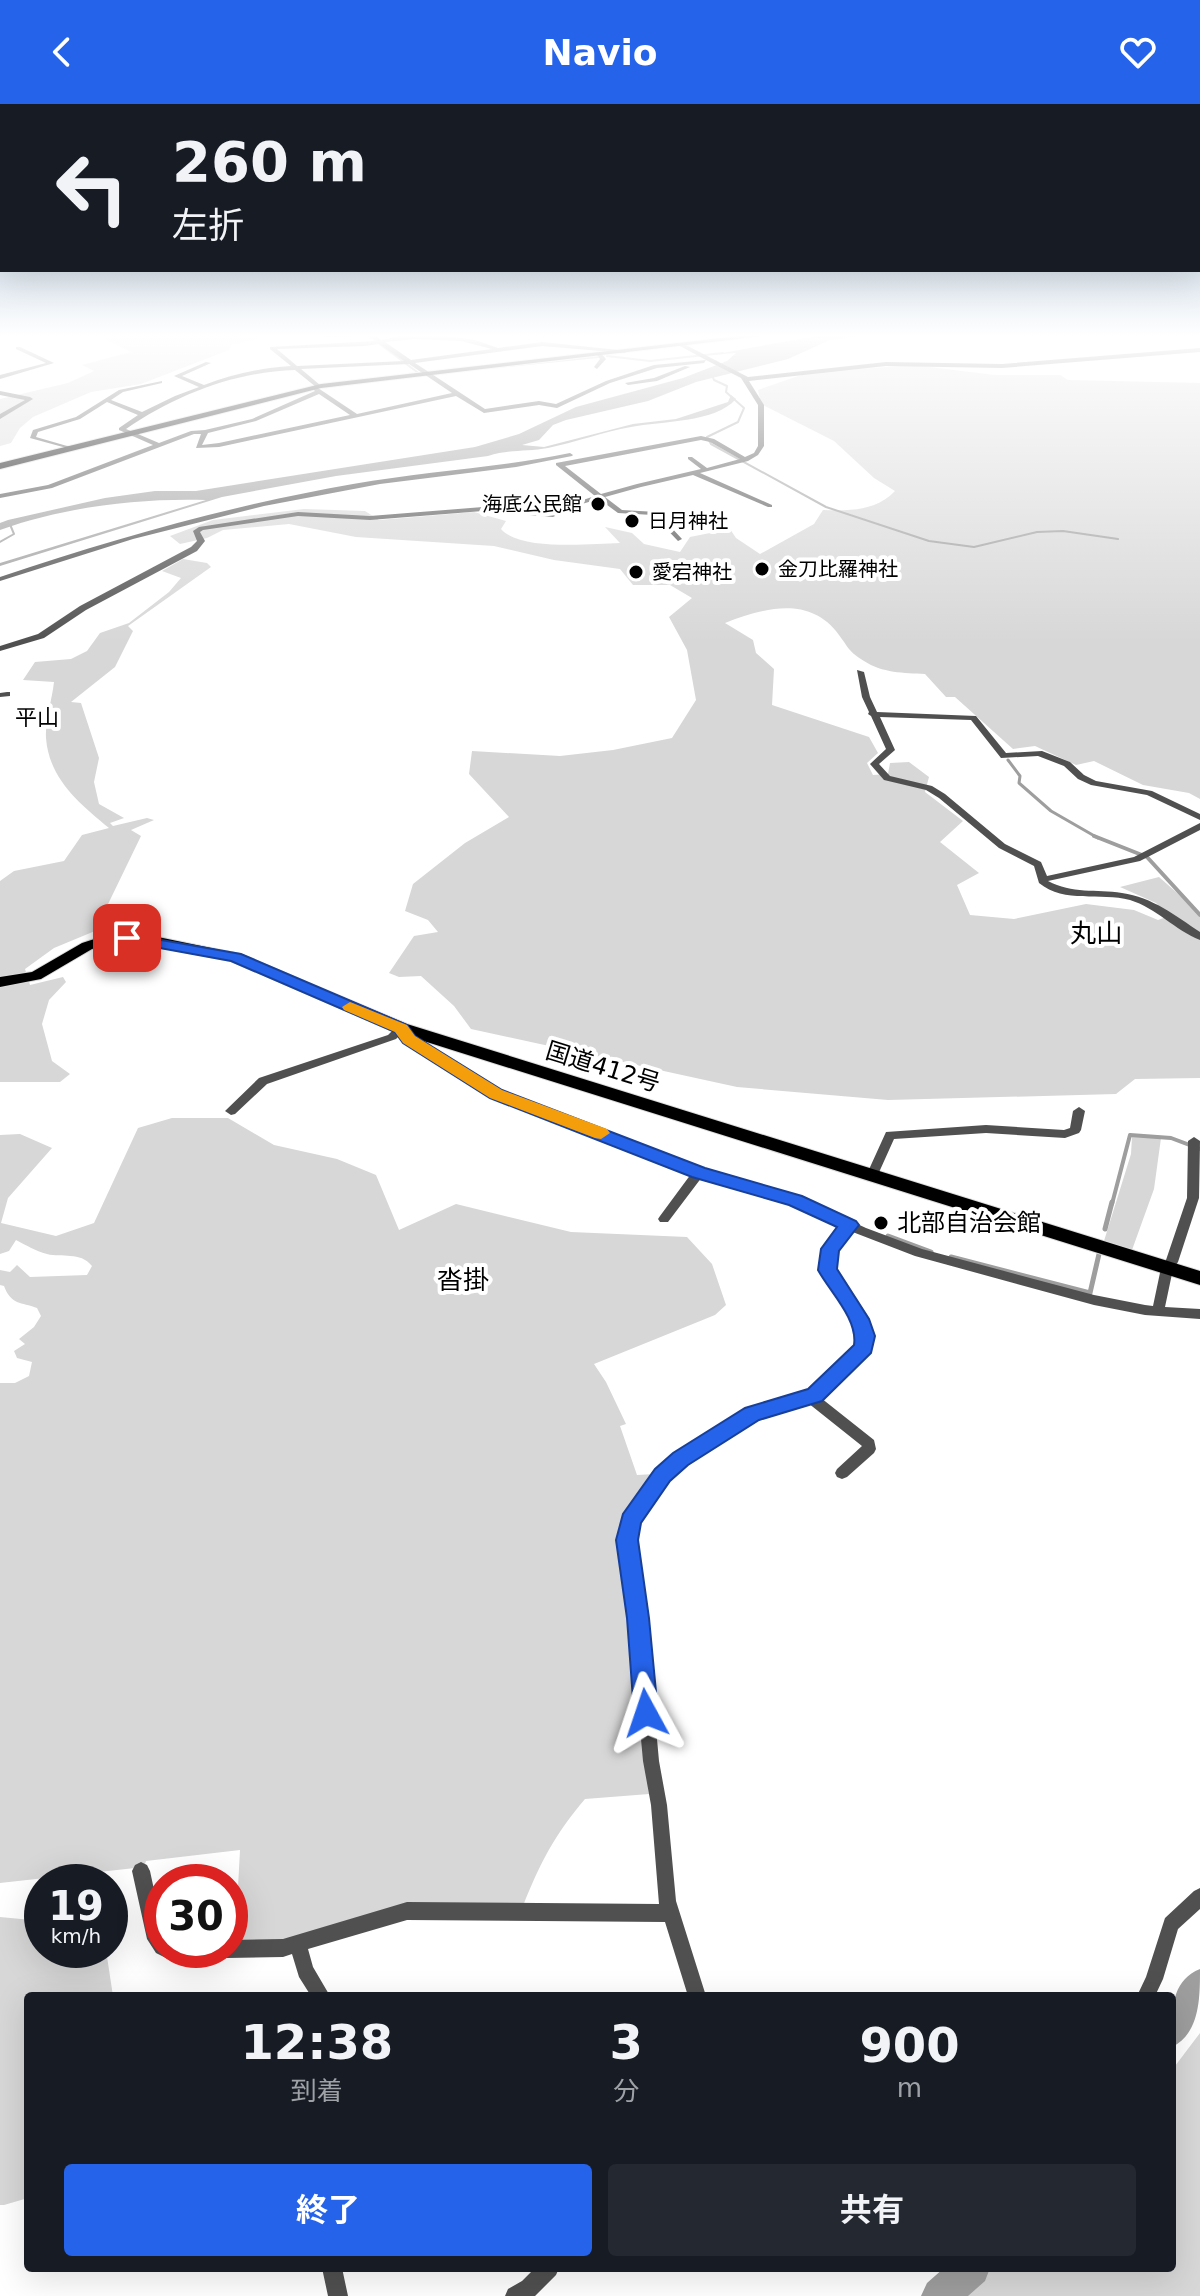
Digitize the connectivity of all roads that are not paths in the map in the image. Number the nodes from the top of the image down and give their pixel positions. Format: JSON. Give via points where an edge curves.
{"nodes":[{"id":1,"x":34,"y":438,"type":"edge"},
{"id":2,"x":66,"y":438,"type":"edge"},
{"id":3,"x":114,"y":438,"type":"edge"},
{"id":4,"x":142,"y":438,"type":"edge"},
{"id":5,"x":176,"y":438,"type":"edge"},
{"id":6,"x":202,"y":438,"type":"edge"},
{"id":7,"x":242,"y":438,"type":"edge"},
{"id":8,"x":699,"y":438,"type":"edge"},
{"id":9,"x":703,"y":438,"type":"edge"},
{"id":10,"x":761,"y":438,"type":"edge"},
{"id":11,"x":158,"y":445,"type":"junction"},
{"id":12,"x":83,"y":446,"type":"junction"},
{"id":13,"x":72,"y":449,"type":"junction"},
{"id":14,"x":570,"y":455,"type":"dead end"},
{"id":15,"x":690,"y":459,"type":"dead end"},
{"id":16,"x":552,"y":460,"type":"junction"},
{"id":17,"x":746,"y":460,"type":"junction"},
{"id":18,"x":559,"y":465,"type":"junction"},
{"id":19,"x":0,"y":466,"type":"edge"},
{"id":20,"x":706,"y":470,"type":"junction"},
{"id":21,"x":694,"y":473,"type":"junction"},
{"id":22,"x":0,"y":496,"type":"edge"},
{"id":23,"x":600,"y":497,"type":"junction"},
{"id":24,"x":770,"y":506,"type":"dead end"},
{"id":25,"x":678,"y":539,"type":"dead end"},
{"id":26,"x":0,"y":579,"type":"edge"},
{"id":27,"x":0,"y":649,"type":"edge"},
{"id":28,"x":860,"y":672,"type":"dead end"},
{"id":29,"x":872,"y":714,"type":"junction"},
{"id":30,"x":1200,"y":817,"type":"edge"},
{"id":31,"x":1200,"y":826,"type":"edge"},
{"id":32,"x":1042,"y":880,"type":"junction"},
{"id":33,"x":1200,"y":937,"type":"edge"},
{"id":34,"x":0,"y":982,"type":"edge"},
{"id":35,"x":401,"y":1028,"type":"junction"},
{"id":36,"x":231,"y":1111,"type":"dead end"},
{"id":37,"x":1079,"y":1111,"type":"dead end"},
{"id":38,"x":1193,"y":1144,"type":"dead end"},
{"id":39,"x":699,"y":1172,"type":"junction"},
{"id":40,"x":872,"y":1176,"type":"junction"},
{"id":41,"x":664,"y":1219,"type":"dead end"},
{"id":42,"x":849,"y":1225,"type":"junction"},
{"id":43,"x":1167,"y":1268,"type":"junction"},
{"id":44,"x":1200,"y":1278,"type":"edge"},
{"id":45,"x":1158,"y":1311,"type":"junction"},
{"id":46,"x":1200,"y":1314,"type":"edge"},
{"id":47,"x":810,"y":1397,"type":"junction"},
{"id":48,"x":842,"y":1473,"type":"dead end"},
{"id":49,"x":141,"y":1871,"type":"dead end"},
{"id":50,"x":144,"y":1885,"type":"edge"},
{"id":51,"x":1200,"y":1897,"type":"edge"},
{"id":52,"x":670,"y":1913,"type":"junction"},
{"id":53,"x":298,"y":1944,"type":"junction"},
{"id":54,"x":248,"y":1949,"type":"edge"},
{"id":55,"x":318,"y":1992,"type":"edge"},
{"id":56,"x":696,"y":1992,"type":"edge"},
{"id":57,"x":1148,"y":1992,"type":"edge"},
{"id":58,"x":333,"y":2272,"type":"edge"},
{"id":59,"x":545,"y":2272,"type":"edge"},
{"id":60,"x":338,"y":2296,"type":"edge"},
{"id":61,"x":515,"y":2296,"type":"edge"}],
"edges":[{"from":1,"to":13,"type":"street"},
{"from":2,"to":12,"type":"street"},
{"from":3,"to":12,"type":"main road"},
{"from":4,"to":11,"type":"street"},
{"from":5,"to":11,"type":"street"},
{"from":6,"to":7,"type":"street","via":[[198,447]]},
{"from":8,"to":18,"type":"street"},
{"from":9,"to":17,"type":"street"},
{"from":10,"to":17,"type":"street","via":[[756,454]]},
{"from":11,"to":22,"type":"street","via":[[50,487]]},
{"from":12,"to":13,"type":"main road"},
{"from":13,"to":19,"type":"main road"},
{"from":14,"to":16,"type":"street"},
{"from":15,"to":20,"type":"street"},
{"from":16,"to":18,"type":"street"},
{"from":16,"to":26,"type":"street","via":[[340,488],[187,523]]},
{"from":17,"to":20,"type":"street"},
{"from":18,"to":23,"type":"street"},
{"from":20,"to":21,"type":"street"},
{"from":21,"to":23,"type":"street"},
{"from":21,"to":24,"type":"street"},
{"from":23,"to":25,"type":"street","via":[[620,512],[655,513]]},
{"from":23,"to":27,"type":"street","via":[[553,515],[483,509],[370,518],[298,514],[201,528],[196,531],[201,541],[194,549],[41,636]]},
{"from":28,"to":29,"type":"street"},
{"from":29,"to":30,"type":"street","via":[[973,718],[1004,756],[1037,752],[1094,783],[1149,793]]},
{"from":29,"to":32,"type":"street","via":[[891,750],[874,764],[887,778],[942,796],[1002,846],[1038,864]]},
{"from":31,"to":32,"type":"street","via":[[1137,859]]},
{"from":32,"to":33,"type":"street","via":[[1067,894],[1125,896],[1161,911]]},
{"from":34,"to":35,"type":"highway","name":"国道412号","via":[[36,976],[87,946],[127,938],[235,957]]},
{"from":35,"to":36,"type":"street","via":[[392,1037],[263,1081]]},
{"from":35,"to":39,"type":"street","via":[[409,1040],[496,1094]]},
{"from":35,"to":40,"type":"highway","name":"国道412号"},
{"from":37,"to":40,"type":"street","via":[[1075,1130],[1065,1134],[986,1129],[890,1135]]},
{"from":38,"to":43,"type":"street","via":[[1193,1198]]},
{"from":39,"to":41,"type":"street"},
{"from":39,"to":42,"type":"street","via":[[795,1200]]},
{"from":40,"to":43,"type":"highway","name":"国道412号"},
{"from":42,"to":45,"type":"street","via":[[948,1262]]},
{"from":42,"to":47,"type":"street","via":[[830,1249],[827,1270],[859,1319],[865,1346]]},
{"from":43,"to":44,"type":"highway","name":"国道412号"},
{"from":43,"to":45,"type":"street"},
{"from":45,"to":46,"type":"street"},
{"from":47,"to":48,"type":"street","via":[[869,1444]]},
{"from":47,"to":52,"type":"street","via":[[743,1419],[680,1459],[662,1475],[628,1528]]},
{"from":49,"to":50,"type":"street"},
{"from":51,"to":57,"type":"street","via":[[1171,1924]]},
{"from":52,"to":53,"type":"street","via":[[407,1911]]},
{"from":52,"to":56,"type":"street"},
{"from":53,"to":54,"type":"street"},
{"from":53,"to":55,"type":"street","via":[[305,1971]]},
{"from":58,"to":60,"type":"street"},
{"from":59,"to":61,"type":"street"}]}
